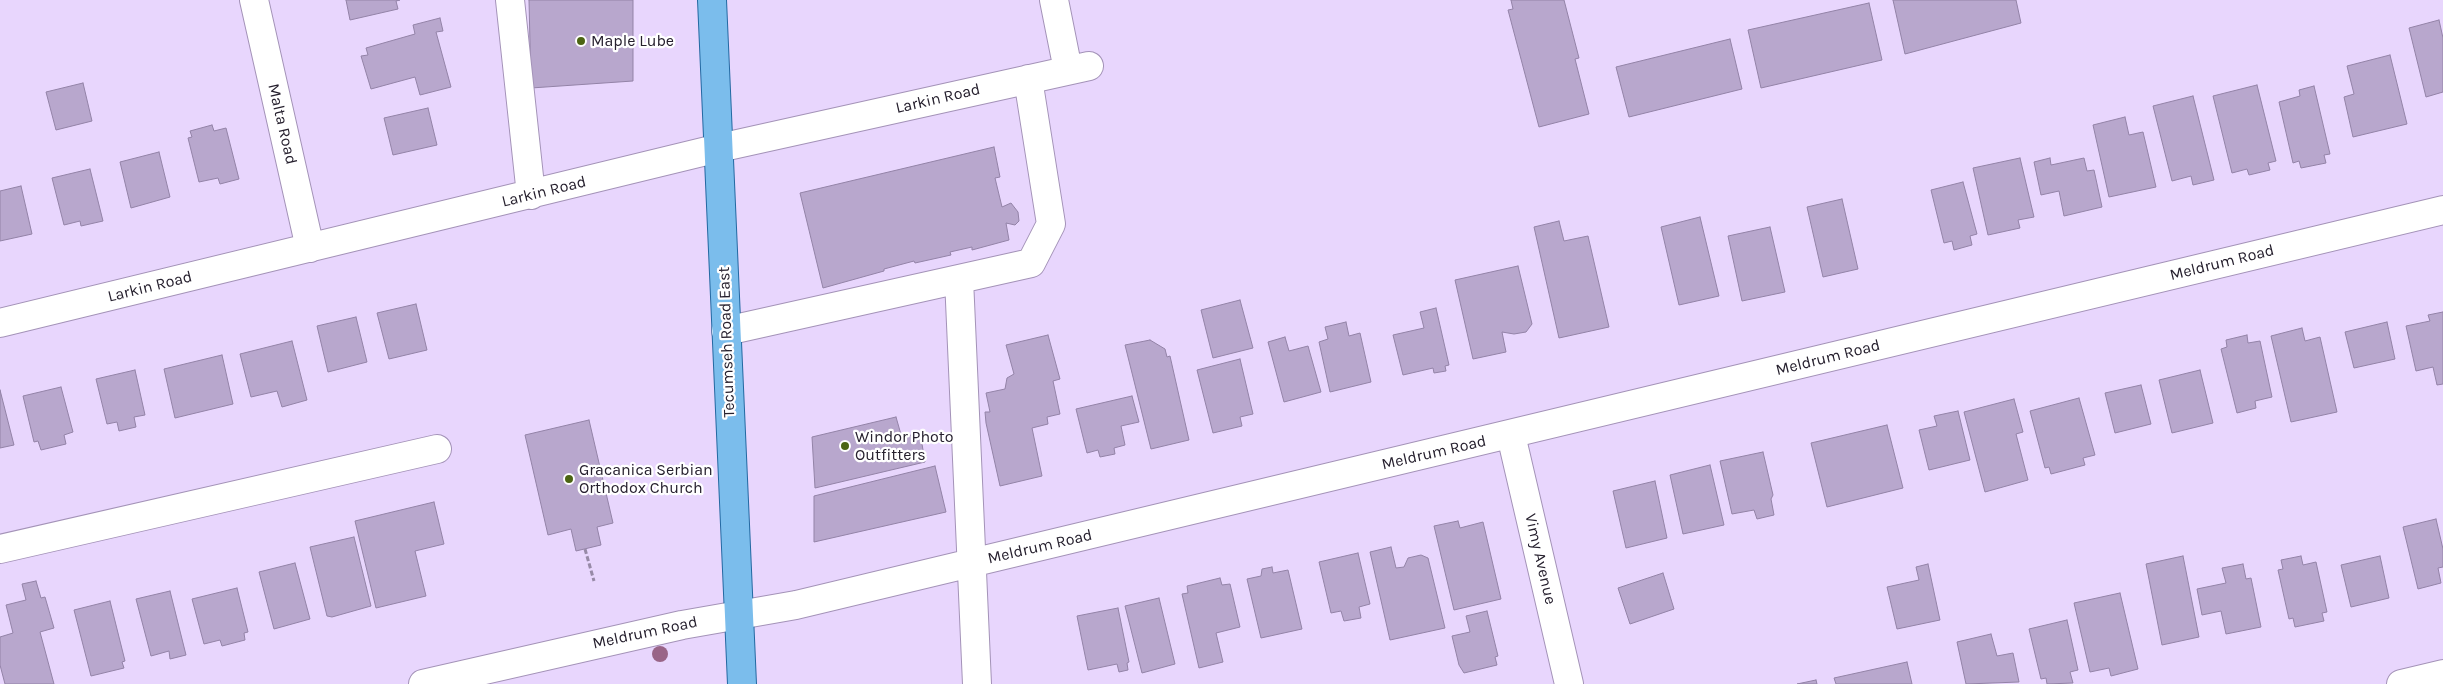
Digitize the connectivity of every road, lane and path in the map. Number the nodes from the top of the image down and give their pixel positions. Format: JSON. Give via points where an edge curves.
{"nodes":[{"id":1,"x":254,"y":0,"type":"edge"},
{"id":2,"x":510,"y":0,"type":"edge"},
{"id":3,"x":712,"y":0,"type":"edge"},
{"id":4,"x":1054,"y":0,"type":"edge"},
{"id":5,"x":1028,"y":79,"type":"junction"},
{"id":6,"x":719,"y":148,"type":"junction"},
{"id":7,"x":531,"y":195,"type":"junction"},
{"id":8,"x":2443,"y":210,"type":"edge"},
{"id":9,"x":310,"y":248,"type":"junction"},
{"id":10,"x":959,"y":279,"type":"junction"},
{"id":11,"x":0,"y":323,"type":"edge"},
{"id":12,"x":726,"y":331,"type":"junction"},
{"id":13,"x":1511,"y":435,"type":"junction"},
{"id":14,"x":437,"y":449,"type":"dead end"},
{"id":15,"x":585,"y":549,"type":"dead end"},
{"id":16,"x":0,"y":550,"type":"edge"},
{"id":17,"x":972,"y":563,"type":"junction"},
{"id":18,"x":594,"y":582,"type":"dead end"},
{"id":19,"x":739,"y":614,"type":"junction"},
{"id":20,"x":2443,"y":674,"type":"edge"},
{"id":21,"x":423,"y":684,"type":"edge"},
{"id":22,"x":742,"y":684,"type":"edge"},
{"id":23,"x":977,"y":684,"type":"edge"},
{"id":24,"x":1569,"y":684,"type":"edge"},
{"id":25,"x":2401,"y":684,"type":"edge"}],
"edges":[{"from":1,"to":9,"type":"street","name":"Malta Road"},
{"from":2,"to":7,"type":"street"},
{"from":3,"to":6,"type":"main road","name":"Tecumseh Road East"},
{"from":4,"to":5,"type":"street","name":"Larkin Road","via":[[1079,68]]},
{"from":5,"to":6,"type":"street","name":"Larkin Road"},
{"from":5,"to":10,"type":"street","via":[[1052,224],[1031,263]]},
{"from":6,"to":7,"type":"street","name":"Larkin Road"},
{"from":6,"to":12,"type":"main road","name":"Tecumseh Road East"},
{"from":7,"to":9,"type":"street","name":"Larkin Road"},
{"from":8,"to":13,"type":"street","name":"Meldrum Road"},
{"from":9,"to":11,"type":"street","name":"Larkin Road"},
{"from":10,"to":12,"type":"street"},
{"from":10,"to":17,"type":"street"},
{"from":12,"to":19,"type":"main road","name":"Tecumseh Road East"},
{"from":13,"to":17,"type":"street","name":"Meldrum Road"},
{"from":13,"to":24,"type":"street","name":"Vimy Avenue"},
{"from":14,"to":16,"type":"street"},
{"from":15,"to":18,"type":"path"},
{"from":17,"to":19,"type":"street","name":"Meldrum Road","via":[[796,605]]},
{"from":17,"to":23,"type":"street"},
{"from":19,"to":21,"type":"street","name":"Meldrum Road"},
{"from":19,"to":22,"type":"main road","name":"Tecumseh Road East"},
{"from":20,"to":25,"type":"street"}]}
